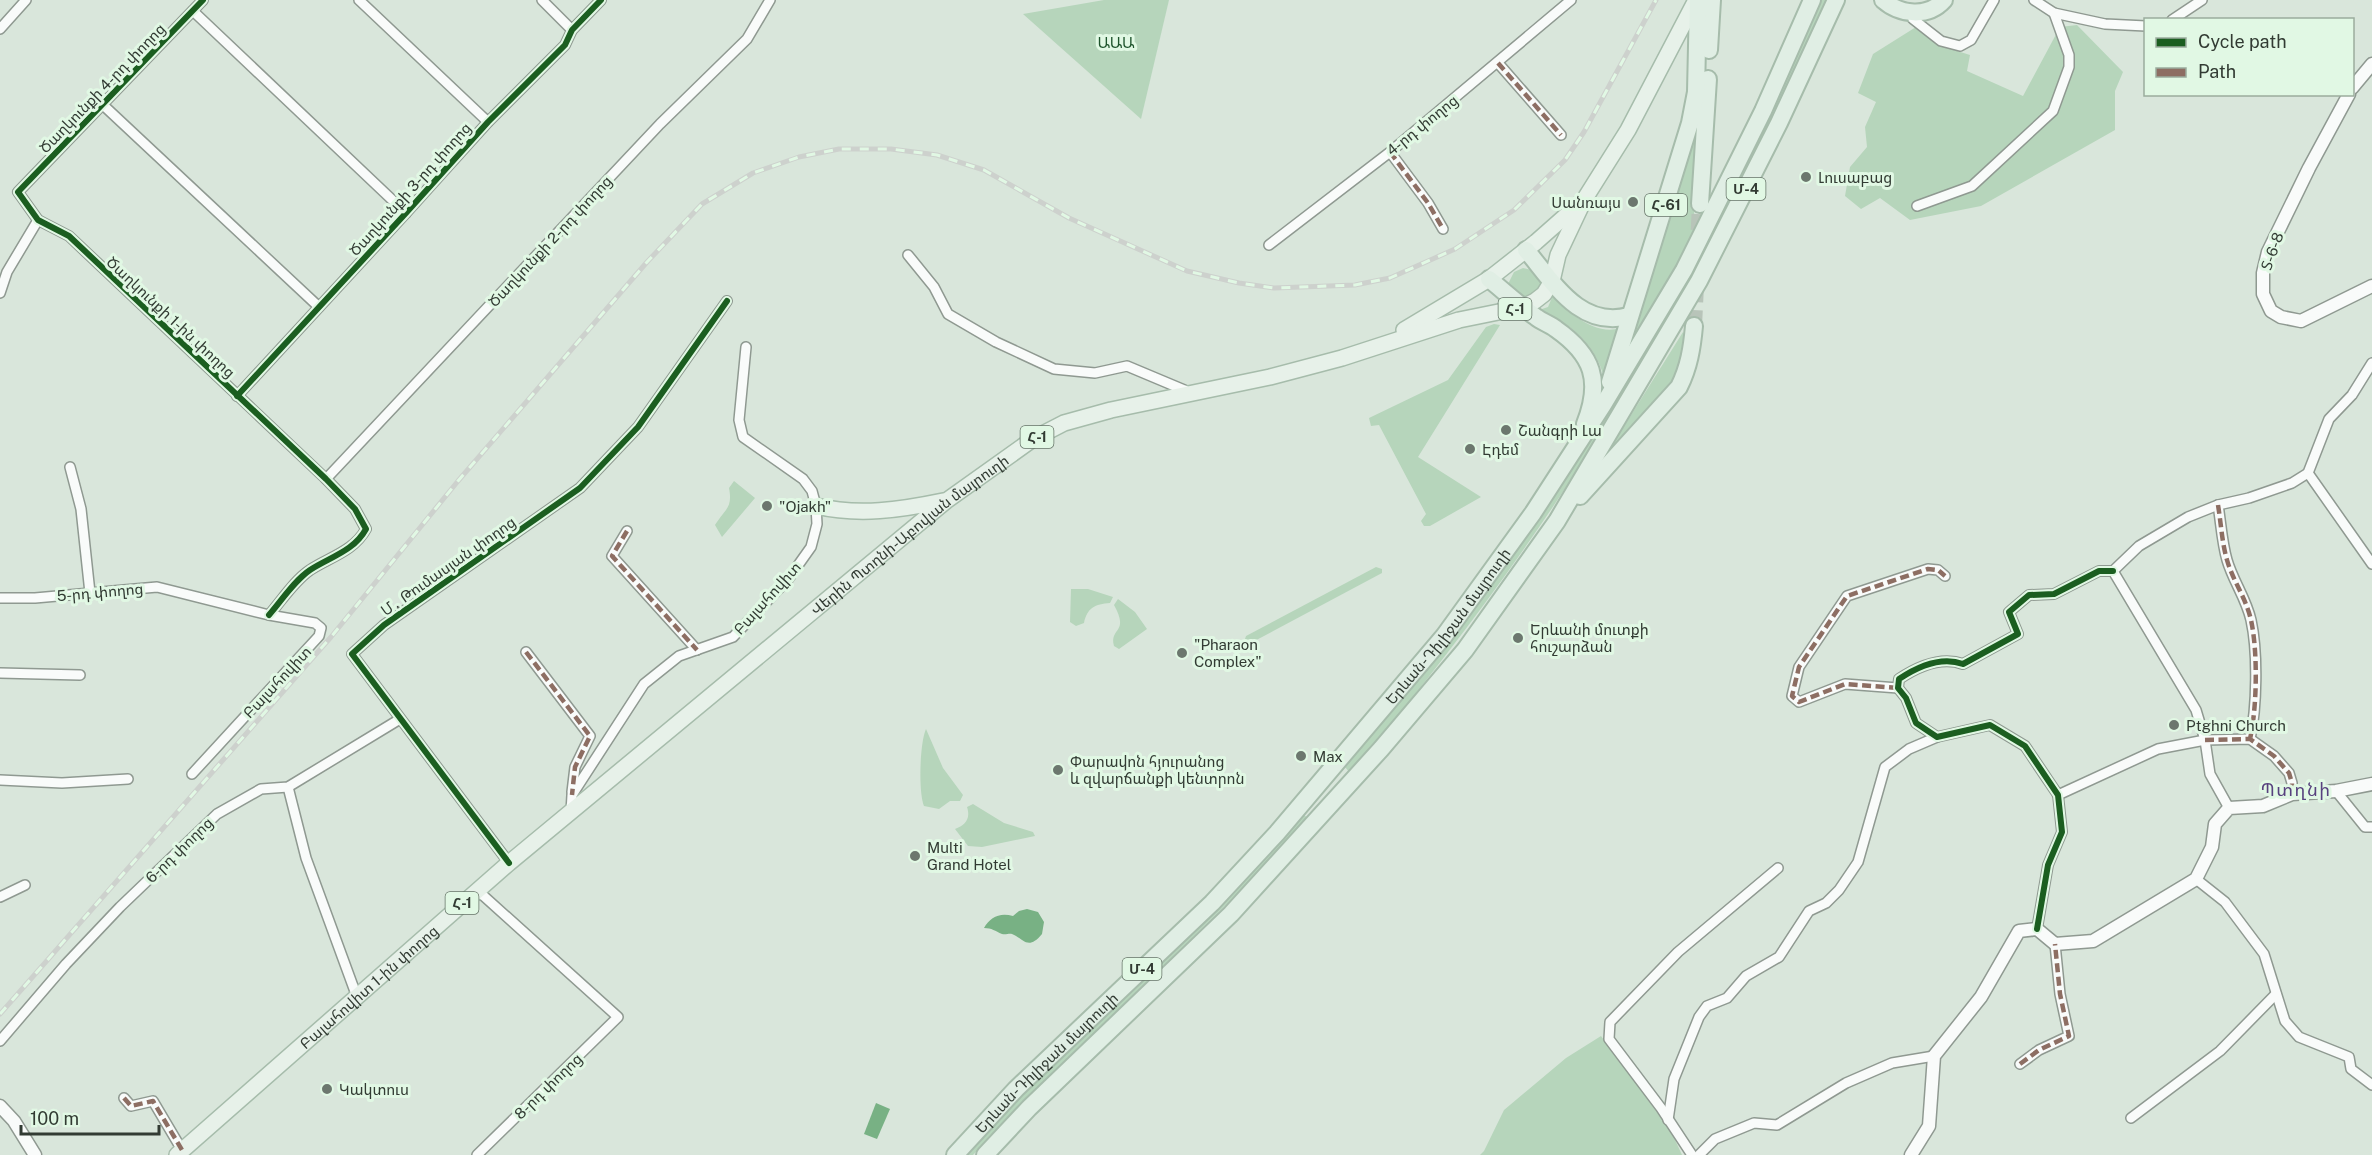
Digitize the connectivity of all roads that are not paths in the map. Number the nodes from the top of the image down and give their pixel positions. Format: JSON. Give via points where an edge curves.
{"nodes":[{"id":1,"x":26,"y":0,"type":"edge"},
{"id":2,"x":203,"y":0,"type":"edge"},
{"id":3,"x":359,"y":0,"type":"edge"},
{"id":4,"x":543,"y":0,"type":"edge"},
{"id":5,"x":601,"y":0,"type":"edge"},
{"id":6,"x":770,"y":0,"type":"edge"},
{"id":7,"x":1571,"y":0,"type":"edge"},
{"id":8,"x":1697,"y":0,"type":"edge"},
{"id":9,"x":1712,"y":0,"type":"edge"},
{"id":10,"x":1812,"y":0,"type":"edge"},
{"id":11,"x":1836,"y":0,"type":"edge"},
{"id":12,"x":1883,"y":0,"type":"edge"},
{"id":13,"x":1944,"y":0,"type":"edge"},
{"id":14,"x":1994,"y":0,"type":"edge"},
{"id":15,"x":2034,"y":0,"type":"edge"},
{"id":16,"x":2202,"y":0,"type":"edge"},
{"id":17,"x":193,"y":11,"type":"junction"},
{"id":18,"x":1916,"y":13,"type":"junction"},
{"id":19,"x":2054,"y":13,"type":"junction"},
{"id":20,"x":2175,"y":18,"type":"edge"},
{"id":21,"x":2144,"y":26,"type":"edge"},
{"id":22,"x":0,"y":29,"type":"edge"},
{"id":23,"x":572,"y":30,"type":"junction"},
{"id":24,"x":1498,"y":63,"type":"junction"},
{"id":25,"x":2372,"y":64,"type":"edge"},
{"id":26,"x":2354,"y":86,"type":"edge"},
{"id":27,"x":2348,"y":96,"type":"edge"},
{"id":28,"x":102,"y":104,"type":"junction"},
{"id":29,"x":488,"y":122,"type":"junction"},
{"id":30,"x":1561,"y":135,"type":"dead end"},
{"id":31,"x":1390,"y":152,"type":"junction"},
{"id":32,"x":1584,"y":200,"type":"junction"},
{"id":33,"x":1700,"y":204,"type":"tunnel mouth"},
{"id":34,"x":1917,"y":206,"type":"dead end"},
{"id":35,"x":406,"y":213,"type":"junction"},
{"id":36,"x":38,"y":220,"type":"junction"},
{"id":37,"x":1443,"y":229,"type":"dead end"},
{"id":38,"x":1269,"y":245,"type":"dead end"},
{"id":39,"x":1526,"y":250,"type":"junction"},
{"id":40,"x":908,"y":255,"type":"dead end"},
{"id":41,"x":1489,"y":279,"type":"junction"},
{"id":42,"x":1552,"y":281,"type":"junction"},
{"id":43,"x":2372,"y":286,"type":"edge"},
{"id":44,"x":0,"y":293,"type":"edge"},
{"id":45,"x":727,"y":301,"type":"dead end"},
{"id":46,"x":319,"y":307,"type":"junction"},
{"id":47,"x":1524,"y":307,"type":"junction"},
{"id":48,"x":1629,"y":316,"type":"junction"},
{"id":49,"x":1694,"y":326,"type":"tunnel mouth"},
{"id":50,"x":1384,"y":343,"type":"junction"},
{"id":51,"x":746,"y":347,"type":"dead end"},
{"id":52,"x":2372,"y":363,"type":"edge"},
{"id":53,"x":1192,"y":393,"type":"junction"},
{"id":54,"x":237,"y":396,"type":"junction"},
{"id":55,"x":1603,"y":405,"type":"junction"},
{"id":56,"x":1576,"y":445,"type":"junction"},
{"id":57,"x":70,"y":467,"type":"dead end"},
{"id":58,"x":2308,"y":473,"type":"junction"},
{"id":59,"x":326,"y":479,"type":"junction"},
{"id":60,"x":946,"y":501,"type":"junction"},
{"id":61,"x":2218,"y":505,"type":"junction"},
{"id":62,"x":816,"y":506,"type":"junction"},
{"id":63,"x":1557,"y":521,"type":"junction"},
{"id":64,"x":627,"y":531,"type":"dead end"},
{"id":65,"x":2372,"y":564,"type":"edge"},
{"id":66,"x":2113,"y":571,"type":"junction"},
{"id":67,"x":1945,"y":576,"type":"dead end"},
{"id":68,"x":90,"y":593,"type":"junction"},
{"id":69,"x":0,"y":598,"type":"edge"},
{"id":70,"x":269,"y":615,"type":"junction"},
{"id":71,"x":697,"y":650,"type":"junction"},
{"id":72,"x":526,"y":652,"type":"dead end"},
{"id":73,"x":755,"y":660,"type":"joint"},
{"id":74,"x":0,"y":673,"type":"edge"},
{"id":75,"x":80,"y":675,"type":"dead end"},
{"id":76,"x":1898,"y":688,"type":"junction"},
{"id":77,"x":400,"y":718,"type":"junction"},
{"id":78,"x":1937,"y":737,"type":"junction"},
{"id":79,"x":2250,"y":739,"type":"junction"},
{"id":80,"x":2205,"y":740,"type":"junction"},
{"id":81,"x":192,"y":774,"type":"dead end"},
{"id":82,"x":128,"y":779,"type":"dead end"},
{"id":83,"x":0,"y":780,"type":"edge"},
{"id":84,"x":2372,"y":784,"type":"edge"},
{"id":85,"x":288,"y":787,"type":"junction"},
{"id":86,"x":2336,"y":791,"type":"junction"},
{"id":87,"x":2292,"y":794,"type":"junction"},
{"id":88,"x":572,"y":795,"type":"junction"},
{"id":89,"x":2058,"y":795,"type":"junction"},
{"id":90,"x":2229,"y":808,"type":"junction"},
{"id":91,"x":571,"y":812,"type":"junction"},
{"id":92,"x":2372,"y":828,"type":"edge"},
{"id":93,"x":509,"y":863,"type":"junction"},
{"id":94,"x":1778,"y":868,"type":"dead end"},
{"id":95,"x":2196,"y":879,"type":"junction"},
{"id":96,"x":25,"y":885,"type":"dead end"},
{"id":97,"x":477,"y":890,"type":"junction"},
{"id":98,"x":0,"y":897,"type":"edge"},
{"id":99,"x":2037,"y":929,"type":"junction"},
{"id":100,"x":2055,"y":944,"type":"junction"},
{"id":101,"x":2276,"y":994,"type":"junction"},
{"id":102,"x":357,"y":997,"type":"junction"},
{"id":103,"x":0,"y":1041,"type":"edge"},
{"id":104,"x":1934,"y":1056,"type":"junction"},
{"id":105,"x":2020,"y":1064,"type":"dead end"},
{"id":106,"x":2372,"y":1085,"type":"edge"},
{"id":107,"x":124,"y":1098,"type":"dead end"},
{"id":108,"x":0,"y":1106,"type":"edge"},
{"id":109,"x":2131,"y":1118,"type":"dead end"},
{"id":110,"x":1668,"y":1120,"type":"junction"},
{"id":111,"x":179,"y":1153,"type":"edge"},
{"id":112,"x":35,"y":1155,"type":"edge"},
{"id":113,"x":477,"y":1155,"type":"edge"},
{"id":114,"x":955,"y":1155,"type":"edge"},
{"id":115,"x":986,"y":1155,"type":"edge"},
{"id":116,"x":1692,"y":1155,"type":"edge"},
{"id":117,"x":1699,"y":1155,"type":"edge"},
{"id":118,"x":1911,"y":1155,"type":"edge"}],
"edges":[{"from":1,"to":22,"type":"street"},
{"from":2,"to":17,"type":"street","name":"Ծաղկունքի 4-րդ փողոց"},
{"from":3,"to":29,"type":"street"},
{"from":4,"to":23,"type":"street"},
{"from":5,"to":23,"type":"street","name":"Ծաղկունքի 3-րդ փողոց"},
{"from":6,"to":59,"type":"street","name":"Ծաղկունքի 2-րդ փողոց","via":[[747,39],[660,124]]},
{"from":7,"to":24,"type":"street","name":"4-րդ փողոց"},
{"from":8,"to":32,"type":"main road","name":"Վերին Պտղնի-Աբովյան մայրուղի","number":"Հ-1","via":[[1628,130]]},
{"from":8,"to":48,"type":"highway","number":"Հ-61","via":[[1696,92],[1690,123]]},
{"from":9,"to":33,"type":"highway","number":"Հ-61"},
{"from":10,"to":55,"type":"highway","name":"Երևան-Դիլիջան մայրուղի","number":"Մ-4","via":[[1763,111],[1684,270]]},
{"from":11,"to":63,"type":"highway","name":"Երևան-Դիլիջան մայրուղի","number":"Մ-4","via":[[1699,281]]},
{"from":12,"to":18,"type":"highway","via":[[1901,12]]},
{"from":13,"to":18,"type":"highway"},
{"from":14,"to":18,"type":"street","via":[[1971,40],[1960,46],[1941,41],[1913,19]]},
{"from":15,"to":19,"type":"street"},
{"from":16,"to":20,"type":"street"},
{"from":17,"to":28,"type":"street","name":"Ծաղկունքի 4-րդ փողոց"},
{"from":17,"to":35,"type":"street"},
{"from":19,"to":21,"type":"street","via":[[2105,24]]},
{"from":19,"to":34,"type":"street","via":[[2069,56],[2069,68],[2053,111],[1972,186]]},
{"from":23,"to":29,"type":"street","name":"Ծաղկունքի 3-րդ փողոց","via":[[565,45]]},
{"from":24,"to":30,"type":"street"},
{"from":24,"to":31,"type":"street","name":"4-րդ փողոց"},
{"from":25,"to":26,"type":"street"},
{"from":27,"to":43,"type":"street","name":"Տ-6-8","number":"Տ-6-8","via":[[2268,252],[2263,294],[2271,311],[2301,321]]},
{"from":28,"to":36,"type":"street","name":"Ծաղկունքի 4-րդ փողոց","via":[[18,192]]},
{"from":28,"to":46,"type":"street"},
{"from":29,"to":35,"type":"street","name":"Ծաղկունքի 3-րդ փողոց"},
{"from":31,"to":37,"type":"street"},
{"from":31,"to":38,"type":"street","name":"4-րդ փողոց"},
{"from":32,"to":39,"type":"main road","name":"Վերին Պտղնի-Աբովյան մայրուղի","number":"Հ-1"},
{"from":32,"to":42,"type":"main road","name":"Վերին Պտղնի-Աբովյան մայրուղի","number":"Հ-1","via":[[1558,255]]},
{"from":35,"to":46,"type":"street","name":"Ծաղկունքի 3-րդ փողոց"},
{"from":36,"to":44,"type":"street","via":[[7,272]]},
{"from":36,"to":54,"type":"street","name":"Ծաղկունքի 1-ին փողոց","via":[[69,236]]},
{"from":39,"to":41,"type":"main road","name":"Վերին Պտղնի-Աբովյան մայրուղի","number":"Հ-1"},
{"from":39,"to":42,"type":"highway"},
{"from":40,"to":53,"type":"street","via":[[934,287],[948,314],[996,342],[1054,369],[1095,373],[1127,366]]},
{"from":41,"to":47,"type":"highway"},
{"from":41,"to":50,"type":"main road","name":"Վերին Պտղնի-Աբովյան մայրուղի","number":"Հ-1"},
{"from":42,"to":47,"type":"main road","name":"Վերին Պտղնի-Աբովյան մայրուղի","number":"Հ-1","via":[[1544,294]]},
{"from":42,"to":48,"type":"highway","via":[[1590,316],[1610,320]]},
{"from":45,"to":77,"type":"street","name":"Մ․ Թումասյան փողոց","via":[[638,427],[580,488],[384,625],[352,654]]},
{"from":46,"to":54,"type":"street","name":"Ծաղկունքի 3-րդ փողոց"},
{"from":47,"to":50,"type":"main road","name":"Վերին Պտղնի-Աբովյան մայրուղի","number":"Հ-1","via":[[1459,320]]},
{"from":47,"to":56,"type":"highway","via":[[1555,328],[1588,361],[1594,386]]},
{"from":48,"to":55,"type":"highway","number":"Հ-61"},
{"from":49,"to":63,"type":"highway","via":[[1691,356],[1679,387]]},
{"from":50,"to":53,"type":"main road","name":"Վերին Պտղնի-Աբովյան մայրուղի","number":"Հ-1","via":[[1321,363]]},
{"from":51,"to":62,"type":"street","name":"Բալահովիտ","via":[[739,420],[743,437],[803,479]]},
{"from":52,"to":58,"type":"street","via":[[2352,395],[2329,419]]},
{"from":53,"to":60,"type":"main road","name":"Վերին Պտղնի-Աբովյան մայրուղի","number":"Հ-1","via":[[1064,423],[1033,439]]},
{"from":54,"to":59,"type":"street","name":"Ծաղկունքի 1-ին փողոց"},
{"from":55,"to":56,"type":"highway","name":"Երևան-Դիլիջան մայրուղի","number":"Մ-4"},
{"from":56,"to":114,"type":"highway","name":"Երևան-Դիլիջան մայրուղի","number":"Մ-4","via":[[1533,513],[1444,636],[1277,833],[1212,903],[1016,1089]]},
{"from":57,"to":68,"type":"street","via":[[81,509]]},
{"from":58,"to":61,"type":"street","via":[[2292,483]]},
{"from":58,"to":65,"type":"street"},
{"from":59,"to":70,"type":"street","name":"Ծաղկունքի 1-ին փողոց","via":[[360,515],[366,529],[360,541],[309,570]]},
{"from":60,"to":62,"type":"main road","via":[[877,511],[835,511]]},
{"from":60,"to":73,"type":"main road","name":"Վերին Պտղնի-Աբովյան մայրուղի","number":"Հ-1"},
{"from":61,"to":66,"type":"street","via":[[2188,517],[2139,546]]},
{"from":61,"to":79,"type":"street","via":[[2227,560],[2251,622],[2255,686]]},
{"from":62,"to":71,"type":"street","name":"Բալահովիտ","via":[[817,524],[811,547],[789,578],[733,637]]},
{"from":63,"to":115,"type":"highway","name":"Երևան-Դիլիջան մայրուղի","number":"Մ-4","via":[[1465,650],[1294,847]]},
{"from":64,"to":71,"type":"street","via":[[612,556]]},
{"from":66,"to":76,"type":"street","via":[[2099,570],[2054,594],[2029,595],[2009,612],[2018,634],[1963,664],[1954,661],[1918,667],[1899,679]]},
{"from":66,"to":80,"type":"street","via":[[2196,710]]},
{"from":67,"to":76,"type":"street","via":[[1928,569],[1847,597],[1799,667],[1792,696],[1799,702],[1845,684]]},
{"from":68,"to":69,"type":"street","name":"5-րդ փողոց"},
{"from":68,"to":70,"type":"street","name":"5-րդ փողոց","via":[[157,587]]},
{"from":70,"to":81,"type":"street","name":"Բալահովիտ","via":[[315,623],[321,628],[319,636]]},
{"from":71,"to":88,"type":"street","name":"Բալահովիտ","via":[[679,656],[644,684]]},
{"from":72,"to":88,"type":"street","via":[[590,736],[575,767]]},
{"from":73,"to":91,"type":"main road","name":"Բալահովիտ 1-ին փողոց","number":"Հ-1"},
{"from":74,"to":75,"type":"street"},
{"from":76,"to":78,"type":"street","via":[[1917,723]]},
{"from":77,"to":85,"type":"street","name":"6-րդ փողոց"},
{"from":77,"to":93,"type":"street","name":"Մ․ Թումասյան փողոց"},
{"from":78,"to":89,"type":"street","via":[[1990,725],[2025,746]]},
{"from":78,"to":110,"type":"street","via":[[1909,749],[1885,767],[1858,862],[1839,890],[1826,903],[1809,911],[1779,957],[1746,976],[1726,998],[1707,1006],[1699,1017],[1674,1079]]},
{"from":79,"to":80,"type":"street"},
{"from":79,"to":87,"type":"street","via":[[2289,773]]},
{"from":80,"to":89,"type":"street","via":[[2158,749]]},
{"from":80,"to":90,"type":"street","via":[[2210,774]]},
{"from":82,"to":83,"type":"street","via":[[62,783]]},
{"from":84,"to":86,"type":"street"},
{"from":85,"to":102,"type":"street","via":[[306,858]]},
{"from":85,"to":103,"type":"street","name":"6-րդ փողոց","via":[[261,789],[217,814],[120,907]]},
{"from":86,"to":87,"type":"street"},
{"from":86,"to":92,"type":"street","via":[[2365,827]]},
{"from":87,"to":90,"type":"street","via":[[2263,806]]},
{"from":88,"to":91,"type":"street","name":"Բալահովիտ"},
{"from":89,"to":99,"type":"street","via":[[2062,832],[2048,865]]},
{"from":90,"to":95,"type":"street","via":[[2215,824],[2212,847]]},
{"from":91,"to":93,"type":"main road","name":"Բալահովիտ 1-ին փողոց","number":"Հ-1"},
{"from":93,"to":97,"type":"main road","name":"Բալահովիտ 1-ին փողոց","number":"Հ-1"},
{"from":94,"to":110,"type":"street","via":[[1678,952],[1610,1022],[1609,1039]]},
{"from":95,"to":100,"type":"street","via":[[2092,941]]},
{"from":95,"to":101,"type":"street","via":[[2225,902],[2264,954]]},
{"from":96,"to":98,"type":"street"},
{"from":97,"to":102,"type":"main road","name":"Բալահովիտ 1-ին փողոց","number":"Հ-1"},
{"from":97,"to":113,"type":"street","name":"8-րդ փողոց","via":[[618,1017]]},
{"from":99,"to":100,"type":"street"},
{"from":99,"to":104,"type":"street","via":[[2019,931],[1981,997]]},
{"from":100,"to":105,"type":"street","via":[[2069,1036],[2038,1050]]},
{"from":101,"to":106,"type":"street","via":[[2285,1021],[2299,1037],[2349,1057],[2351,1069]]},
{"from":101,"to":109,"type":"street","via":[[2220,1051]]},
{"from":102,"to":111,"type":"main road","name":"Բալահովիտ 1-ին փողոց","number":"Հ-1"},
{"from":104,"to":117,"type":"street","via":[[1892,1063],[1845,1083],[1777,1125],[1754,1123],[1715,1139]]},
{"from":104,"to":118,"type":"street","via":[[1929,1126]]},
{"from":107,"to":111,"type":"street","via":[[131,1106],[153,1101]]},
{"from":108,"to":112,"type":"street"},
{"from":110,"to":116,"type":"street"}]}
